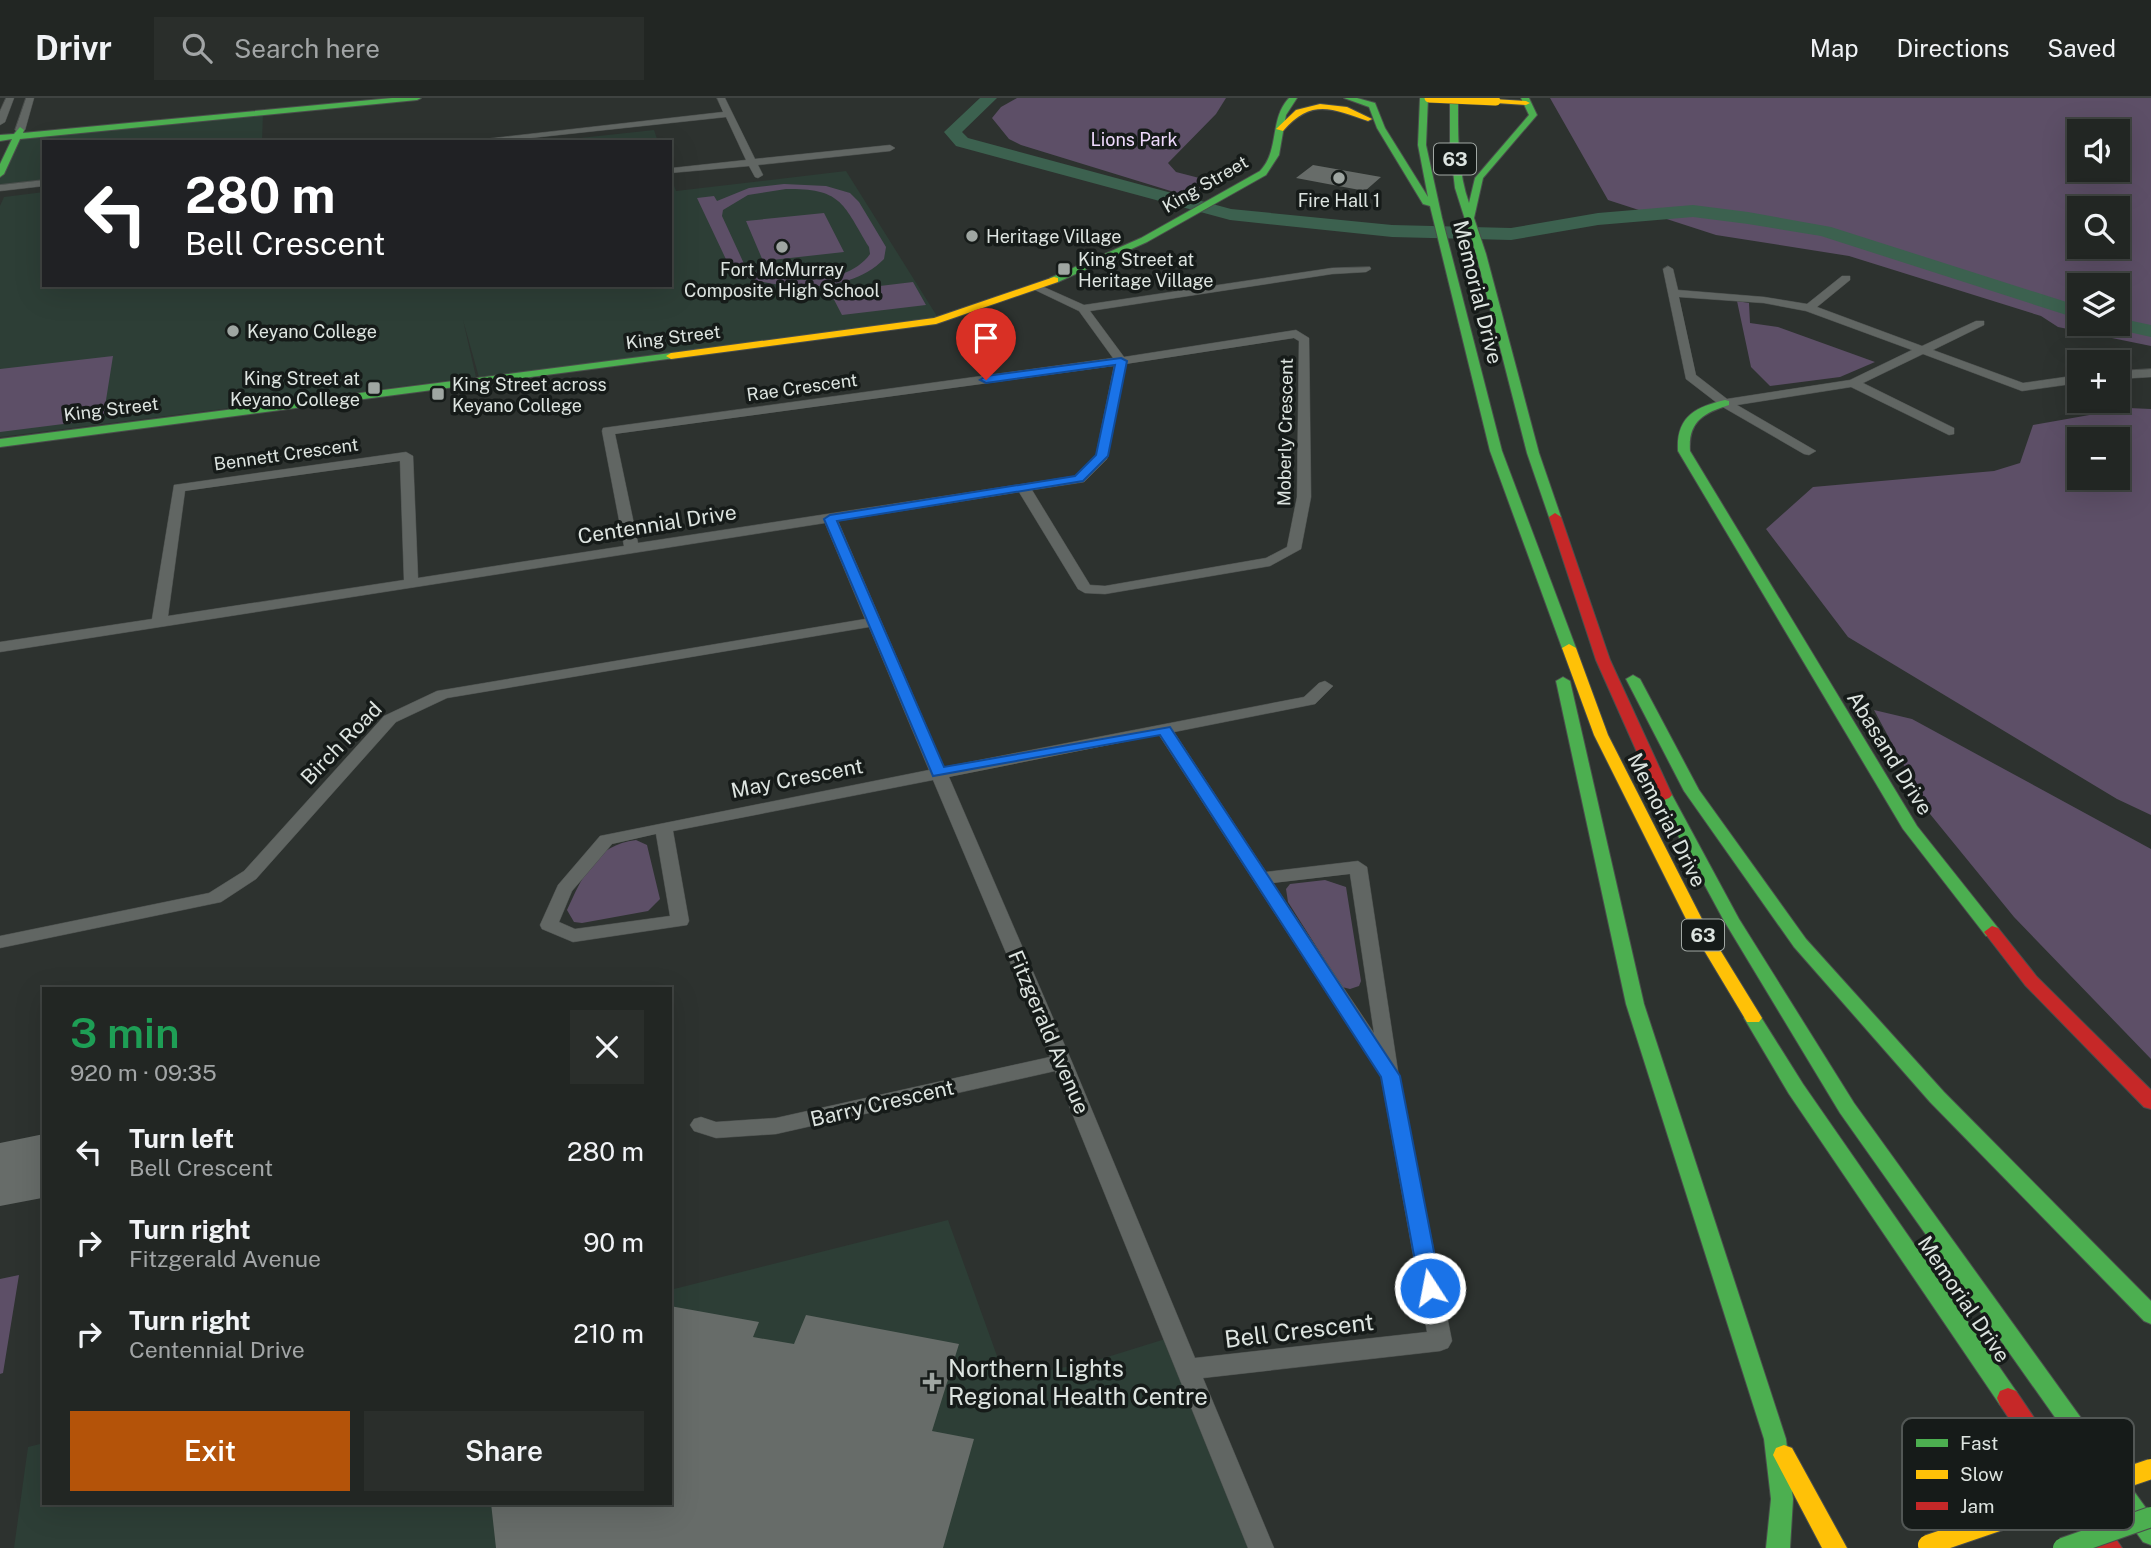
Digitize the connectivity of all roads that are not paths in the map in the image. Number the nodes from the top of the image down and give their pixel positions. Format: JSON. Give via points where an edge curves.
{"nodes":[{"id":1,"x":10,"y":98,"type":"edge"},
{"id":2,"x":30,"y":98,"type":"edge"},
{"id":3,"x":356,"y":98,"type":"edge"},
{"id":4,"x":417,"y":98,"type":"edge"},
{"id":5,"x":721,"y":98,"type":"edge"},
{"id":6,"x":1293,"y":98,"type":"edge"},
{"id":7,"x":1309,"y":98,"type":"edge"},
{"id":8,"x":1348,"y":98,"type":"edge"},
{"id":9,"x":1424,"y":98,"type":"edge"},
{"id":10,"x":1429,"y":98,"type":"edge"},
{"id":11,"x":1454,"y":98,"type":"edge"},
{"id":12,"x":1525,"y":100,"type":"edge"},
{"id":13,"x":731,"y":119,"type":"junction"},
{"id":14,"x":0,"y":122,"type":"edge"},
{"id":15,"x":1280,"y":125,"type":"junction"},
{"id":16,"x":1381,"y":128,"type":"junction"},
{"id":17,"x":0,"y":132,"type":"edge"},
{"id":18,"x":18,"y":133,"type":"junction"},
{"id":19,"x":0,"y":138,"type":"edge"},
{"id":20,"x":487,"y":140,"type":"edge"},
{"id":21,"x":890,"y":148,"type":"dead end"},
{"id":22,"x":752,"y":163,"type":"junction"},
{"id":23,"x":672,"y":171,"type":"dead end"},
{"id":24,"x":0,"y":174,"type":"edge"},
{"id":25,"x":758,"y":174,"type":"dead end"},
{"id":26,"x":42,"y":183,"type":"edge"},
{"id":27,"x":0,"y":188,"type":"edge"},
{"id":28,"x":1437,"y":218,"type":"junction"},
{"id":29,"x":1470,"y":218,"type":"junction"},
{"id":30,"x":1366,"y":269,"type":"dead end"},
{"id":31,"x":1668,"y":269,"type":"dead end"},
{"id":32,"x":1846,"y":278,"type":"dead end"},
{"id":33,"x":1037,"y":287,"type":"junction"},
{"id":34,"x":1672,"y":293,"type":"junction"},
{"id":35,"x":1809,"y":307,"type":"junction"},
{"id":36,"x":1083,"y":309,"type":"junction"},
{"id":37,"x":1980,"y":323,"type":"dead end"},
{"id":38,"x":1924,"y":350,"type":"junction"},
{"id":39,"x":1121,"y":361,"type":"junction"},
{"id":40,"x":2151,"y":373,"type":"edge"},
{"id":41,"x":2130,"y":374,"type":"edge"},
{"id":42,"x":2067,"y":381,"type":"edge"},
{"id":43,"x":1853,"y":383,"type":"junction"},
{"id":44,"x":1725,"y":403,"type":"junction"},
{"id":45,"x":1949,"y":431,"type":"dead end"},
{"id":46,"x":0,"y":443,"type":"edge"},
{"id":47,"x":1809,"y":451,"type":"dead end"},
{"id":48,"x":1024,"y":489,"type":"junction"},
{"id":49,"x":830,"y":519,"type":"junction"},
{"id":50,"x":1560,"y":534,"type":"junction"},
{"id":51,"x":632,"y":549,"type":"junction"},
{"id":52,"x":1536,"y":559,"type":"junction"},
{"id":53,"x":411,"y":583,"type":"junction"},
{"id":54,"x":874,"y":622,"type":"junction"},
{"id":55,"x":159,"y":623,"type":"junction"},
{"id":56,"x":1614,"y":641,"type":"dead end"},
{"id":57,"x":2,"y":647,"type":"edge"},
{"id":58,"x":0,"y":664,"type":"edge"},
{"id":59,"x":1626,"y":665,"type":"dead end"},
{"id":60,"x":1325,"y":686,"type":"dead end"},
{"id":61,"x":1164,"y":730,"type":"junction"},
{"id":62,"x":939,"y":773,"type":"junction"},
{"id":63,"x":664,"y":827,"type":"junction"},
{"id":64,"x":1262,"y":878,"type":"junction"},
{"id":65,"x":0,"y":942,"type":"edge"},
{"id":66,"x":1062,"y":1062,"type":"junction"},
{"id":67,"x":1391,"y":1076,"type":"junction"},
{"id":68,"x":2151,"y":1102,"type":"edge"},
{"id":69,"x":701,"y":1125,"type":"dead end"},
{"id":70,"x":2151,"y":1315,"type":"edge"},
{"id":71,"x":1189,"y":1369,"type":"junction"},
{"id":72,"x":2021,"y":1418,"type":"edge"},
{"id":73,"x":2068,"y":1418,"type":"edge"},
{"id":74,"x":1774,"y":1439,"type":"junction"},
{"id":75,"x":2151,"y":1469,"type":"edge"},
{"id":76,"x":2134,"y":1475,"type":"edge"},
{"id":77,"x":2134,"y":1510,"type":"edge"},
{"id":78,"x":2151,"y":1517,"type":"edge"},
{"id":79,"x":2134,"y":1523,"type":"edge"},
{"id":80,"x":1971,"y":1530,"type":"edge"},
{"id":81,"x":2098,"y":1530,"type":"edge"},
{"id":82,"x":2114,"y":1530,"type":"edge"},
{"id":83,"x":2151,"y":1534,"type":"edge"},
{"id":84,"x":1924,"y":1546,"type":"edge"},
{"id":85,"x":1261,"y":1548,"type":"edge"},
{"id":86,"x":1778,"y":1548,"type":"edge"},
{"id":87,"x":1835,"y":1548,"type":"edge"},
{"id":88,"x":2063,"y":1548,"type":"edge"},
{"id":89,"x":2110,"y":1548,"type":"edge"}],
"edges":[{"from":1,"to":14,"type":"street"},
{"from":2,"to":18,"type":"street"},
{"from":3,"to":18,"type":"main road"},
{"from":4,"to":18,"type":"main road"},
{"from":5,"to":13,"type":"street"},
{"from":6,"to":15,"type":"main road","name":"King Street","via":[[1282,107]]},
{"from":7,"to":15,"type":"main road","via":[[1289,107]]},
{"from":8,"to":16,"type":"main road","via":[[1372,105]]},
{"from":9,"to":28,"type":"main road","name":"Memorial Drive","number":"63","via":[[1422,145]]},
{"from":10,"to":12,"type":"main road","bridge":true},
{"from":11,"to":29,"type":"main road","name":"Memorial Drive","number":"63","via":[[1459,188]]},
{"from":12,"to":29,"type":"main road","via":[[1533,115],[1479,178]]},
{"from":13,"to":20,"type":"street"},
{"from":13,"to":22,"type":"street"},
{"from":15,"to":16,"type":"main road","via":[[1291,113],[1320,107],[1360,114]]},
{"from":15,"to":33,"type":"main road","name":"King Street","via":[[1272,166],[1193,215]]},
{"from":16,"to":28,"type":"main road"},
{"from":17,"to":18,"type":"main road"},
{"from":18,"to":19,"type":"main road"},
{"from":18,"to":24,"type":"main road"},
{"from":21,"to":22,"type":"street"},
{"from":22,"to":23,"type":"street"},
{"from":22,"to":25,"type":"street"},
{"from":26,"to":27,"type":"street"},
{"from":28,"to":52,"type":"main road","name":"Memorial Drive","number":"63","via":[[1496,451]]},
{"from":29,"to":50,"type":"main road","name":"Memorial Drive","number":"63","via":[[1533,453]]},
{"from":30,"to":36,"type":"street"},
{"from":31,"to":34,"type":"street"},
{"from":32,"to":35,"type":"street"},
{"from":33,"to":36,"type":"street"},
{"from":33,"to":46,"type":"main road","name":"King Street","via":[[964,315],[922,324]]},
{"from":34,"to":35,"type":"street"},
{"from":34,"to":44,"type":"street","via":[[1690,376]]},
{"from":35,"to":38,"type":"street"},
{"from":36,"to":39,"type":"street"},
{"from":37,"to":38,"type":"street"},
{"from":38,"to":42,"type":"street","via":[[2022,387]]},
{"from":38,"to":43,"type":"street"},
{"from":39,"to":48,"type":"street","name":"Centennial Drive","via":[[1102,456],[1079,479]]},
{"from":39,"to":48,"type":"street","name":"Moberly Crescent","via":[[1296,334],[1305,340],[1304,497],[1294,550],[1270,562],[1105,590],[1085,589]]},
{"from":39,"to":51,"type":"street","name":"Rae Crescent","via":[[608,431]]},
{"from":40,"to":41,"type":"street"},
{"from":43,"to":44,"type":"street"},
{"from":43,"to":45,"type":"street"},
{"from":44,"to":47,"type":"street"},
{"from":44,"to":68,"type":"main road","name":"Abasand Drive","via":[[1705,408],[1685,423],[1680,436],[1684,452],[1886,791],[1944,873],[2031,981]]},
{"from":48,"to":49,"type":"street","name":"Centennial Drive"},
{"from":49,"to":51,"type":"street","name":"Centennial Drive"},
{"from":49,"to":54,"type":"street","name":"Fitzgerald Avenue"},
{"from":50,"to":56,"type":"main road"},
{"from":50,"to":73,"type":"main road","name":"Memorial Drive","number":"63","via":[[1603,660],[1664,795],[1731,919],[1847,1108]]},
{"from":51,"to":53,"type":"street","name":"Centennial Drive"},
{"from":52,"to":72,"type":"main road","name":"Memorial Drive","number":"63","via":[[1601,736],[1698,927],[1796,1089]]},
{"from":52,"to":74,"type":"main road","via":[[1635,1004]]},
{"from":53,"to":55,"type":"street","name":"Centennial Drive"},
{"from":53,"to":55,"type":"street","name":"Bennett Crescent","via":[[406,456],[179,488]]},
{"from":54,"to":62,"type":"street","name":"Fitzgerald Avenue"},
{"from":54,"to":65,"type":"street","name":"Birch Road","via":[[443,694],[390,719],[250,875],[215,898]]},
{"from":55,"to":57,"type":"street","name":"Centennial Drive"},
{"from":57,"to":58,"type":"street"},
{"from":59,"to":70,"type":"main road","via":[[1692,791],[1800,943],[1937,1097]]},
{"from":60,"to":61,"type":"street","via":[[1309,701]]},
{"from":61,"to":62,"type":"street"},
{"from":61,"to":64,"type":"street","name":"Bell Crescent"},
{"from":62,"to":63,"type":"street","name":"May Crescent"},
{"from":62,"to":66,"type":"street","name":"Fitzgerald Avenue"},
{"from":63,"to":63,"type":"street","name":"May Crescent","via":[[606,839],[564,889],[550,925],[573,936],[680,921]]},
{"from":64,"to":67,"type":"street","name":"Bell Crescent"},
{"from":64,"to":67,"type":"street","name":"Bell Crescent","via":[[1358,867]]},
{"from":66,"to":69,"type":"street","name":"Barry Crescent","via":[[776,1126],[716,1130]]},
{"from":66,"to":71,"type":"street","name":"Fitzgerald Avenue"},
{"from":67,"to":71,"type":"street","name":"Bell Crescent","via":[[1440,1340]]},
{"from":71,"to":85,"type":"street","name":"Fitzgerald Avenue"},
{"from":74,"to":86,"type":"main road","via":[[1782,1499]]},
{"from":74,"to":87,"type":"main road"},
{"from":75,"to":76,"type":"main road","bridge":true},
{"from":77,"to":83,"type":"main road","name":"Memorial Drive","number":"63"},
{"from":78,"to":79,"type":"main road","bridge":true},
{"from":80,"to":84,"type":"main road","bridge":true},
{"from":81,"to":89,"type":"main road","name":"Memorial Drive","number":"63"},
{"from":82,"to":88,"type":"main road","bridge":true}]}
